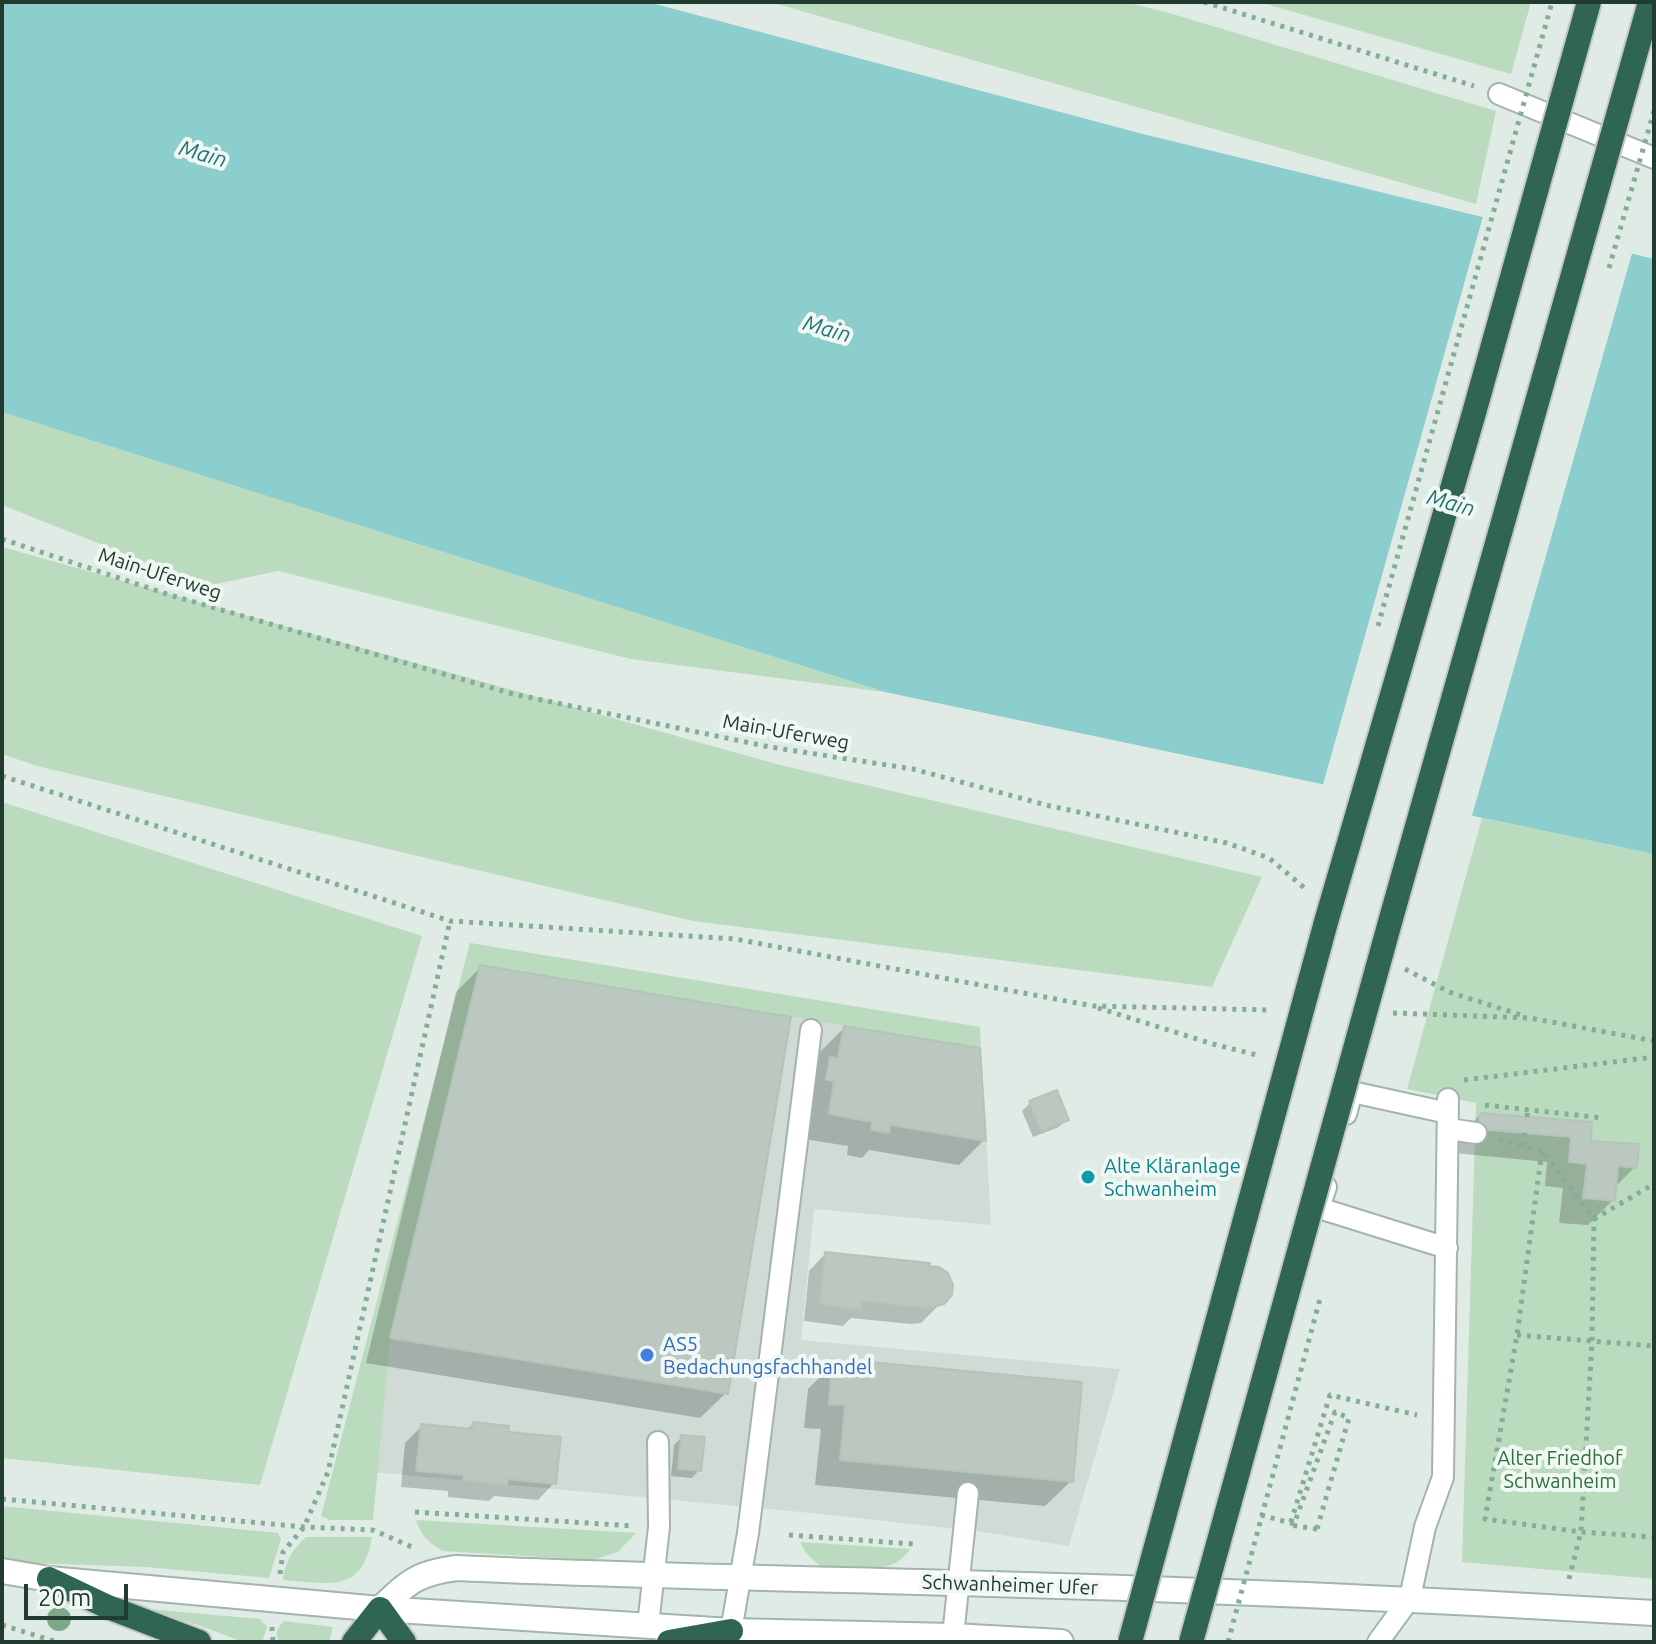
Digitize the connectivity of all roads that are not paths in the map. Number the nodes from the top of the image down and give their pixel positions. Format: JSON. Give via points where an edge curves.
{"nodes":[{"id":1,"x":1589,"y":2,"type":"edge"},
{"id":2,"x":1650,"y":2,"type":"edge"},
{"id":3,"x":1499,"y":94,"type":"road end"},
{"id":4,"x":1654,"y":158,"type":"edge"},
{"id":5,"x":811,"y":1030,"type":"dead end"},
{"id":6,"x":1448,"y":1111,"type":"junction"},
{"id":7,"x":1476,"y":1133,"type":"road end"},
{"id":8,"x":1447,"y":1248,"type":"junction"},
{"id":9,"x":658,"y":1442,"type":"dead end"},
{"id":10,"x":968,"y":1493,"type":"dead end"},
{"id":11,"x":2,"y":1571,"type":"edge"},
{"id":12,"x":653,"y":1577,"type":"junction"},
{"id":13,"x":49,"y":1579,"type":"junction"},
{"id":14,"x":740,"y":1579,"type":"junction"},
{"id":15,"x":959,"y":1583,"type":"junction"},
{"id":16,"x":1410,"y":1598,"type":"junction"},
{"id":17,"x":380,"y":1609,"type":"junction"},
{"id":18,"x":1654,"y":1613,"type":"edge"},
{"id":19,"x":648,"y":1625,"type":"junction"},
{"id":20,"x":731,"y":1631,"type":"junction"},
{"id":21,"x":953,"y":1636,"type":"junction"},
{"id":22,"x":199,"y":1642,"type":"edge"},
{"id":23,"x":354,"y":1642,"type":"edge"},
{"id":24,"x":404,"y":1642,"type":"edge"},
{"id":25,"x":669,"y":1642,"type":"edge"},
{"id":26,"x":1061,"y":1642,"type":"edge"},
{"id":27,"x":1130,"y":1642,"type":"edge"},
{"id":28,"x":1191,"y":1642,"type":"edge"},
{"id":29,"x":1378,"y":1642,"type":"edge"}],
"edges":[{"from":1,"to":27,"type":"highway","bridge":true,"via":[[1326,922]]},
{"from":2,"to":28,"type":"highway","bridge":true},
{"from":3,"to":4,"type":"lane"},
{"from":5,"to":14,"type":"lane"},
{"from":6,"to":7,"type":"lane"},
{"from":6,"to":8,"type":"lane"},
{"from":6,"to":8,"type":"lane","via":[[1352,1092],[1319,1208]]},
{"from":8,"to":16,"type":"lane","via":[[1443,1477],[1425,1527]]},
{"from":9,"to":12,"type":"lane","via":[[659,1527]]},
{"from":10,"to":15,"type":"lane"},
{"from":11,"to":13,"type":"main road"},
{"from":12,"to":14,"type":"main road","name":"Schwanheimer Ufer"},
{"from":12,"to":17,"type":"main road","name":"Schwanheimer Ufer","via":[[430,1571],[407,1583]]},
{"from":12,"to":19,"type":"lane"},
{"from":13,"to":17,"type":"main road"},
{"from":13,"to":22,"type":"highway"},
{"from":14,"to":15,"type":"main road","name":"Schwanheimer Ufer"},
{"from":14,"to":20,"type":"lane"},
{"from":15,"to":16,"type":"main road","name":"Schwanheimer Ufer"},
{"from":15,"to":21,"type":"lane"},
{"from":16,"to":18,"type":"main road","name":"Schwanheimer Ufer"},
{"from":16,"to":29,"type":"lane"},
{"from":17,"to":19,"type":"main road"},
{"from":17,"to":23,"type":"highway"},
{"from":17,"to":24,"type":"highway"},
{"from":19,"to":20,"type":"main road"},
{"from":20,"to":21,"type":"main road"},
{"from":20,"to":25,"type":"highway"},
{"from":21,"to":26,"type":"main road"}]}
